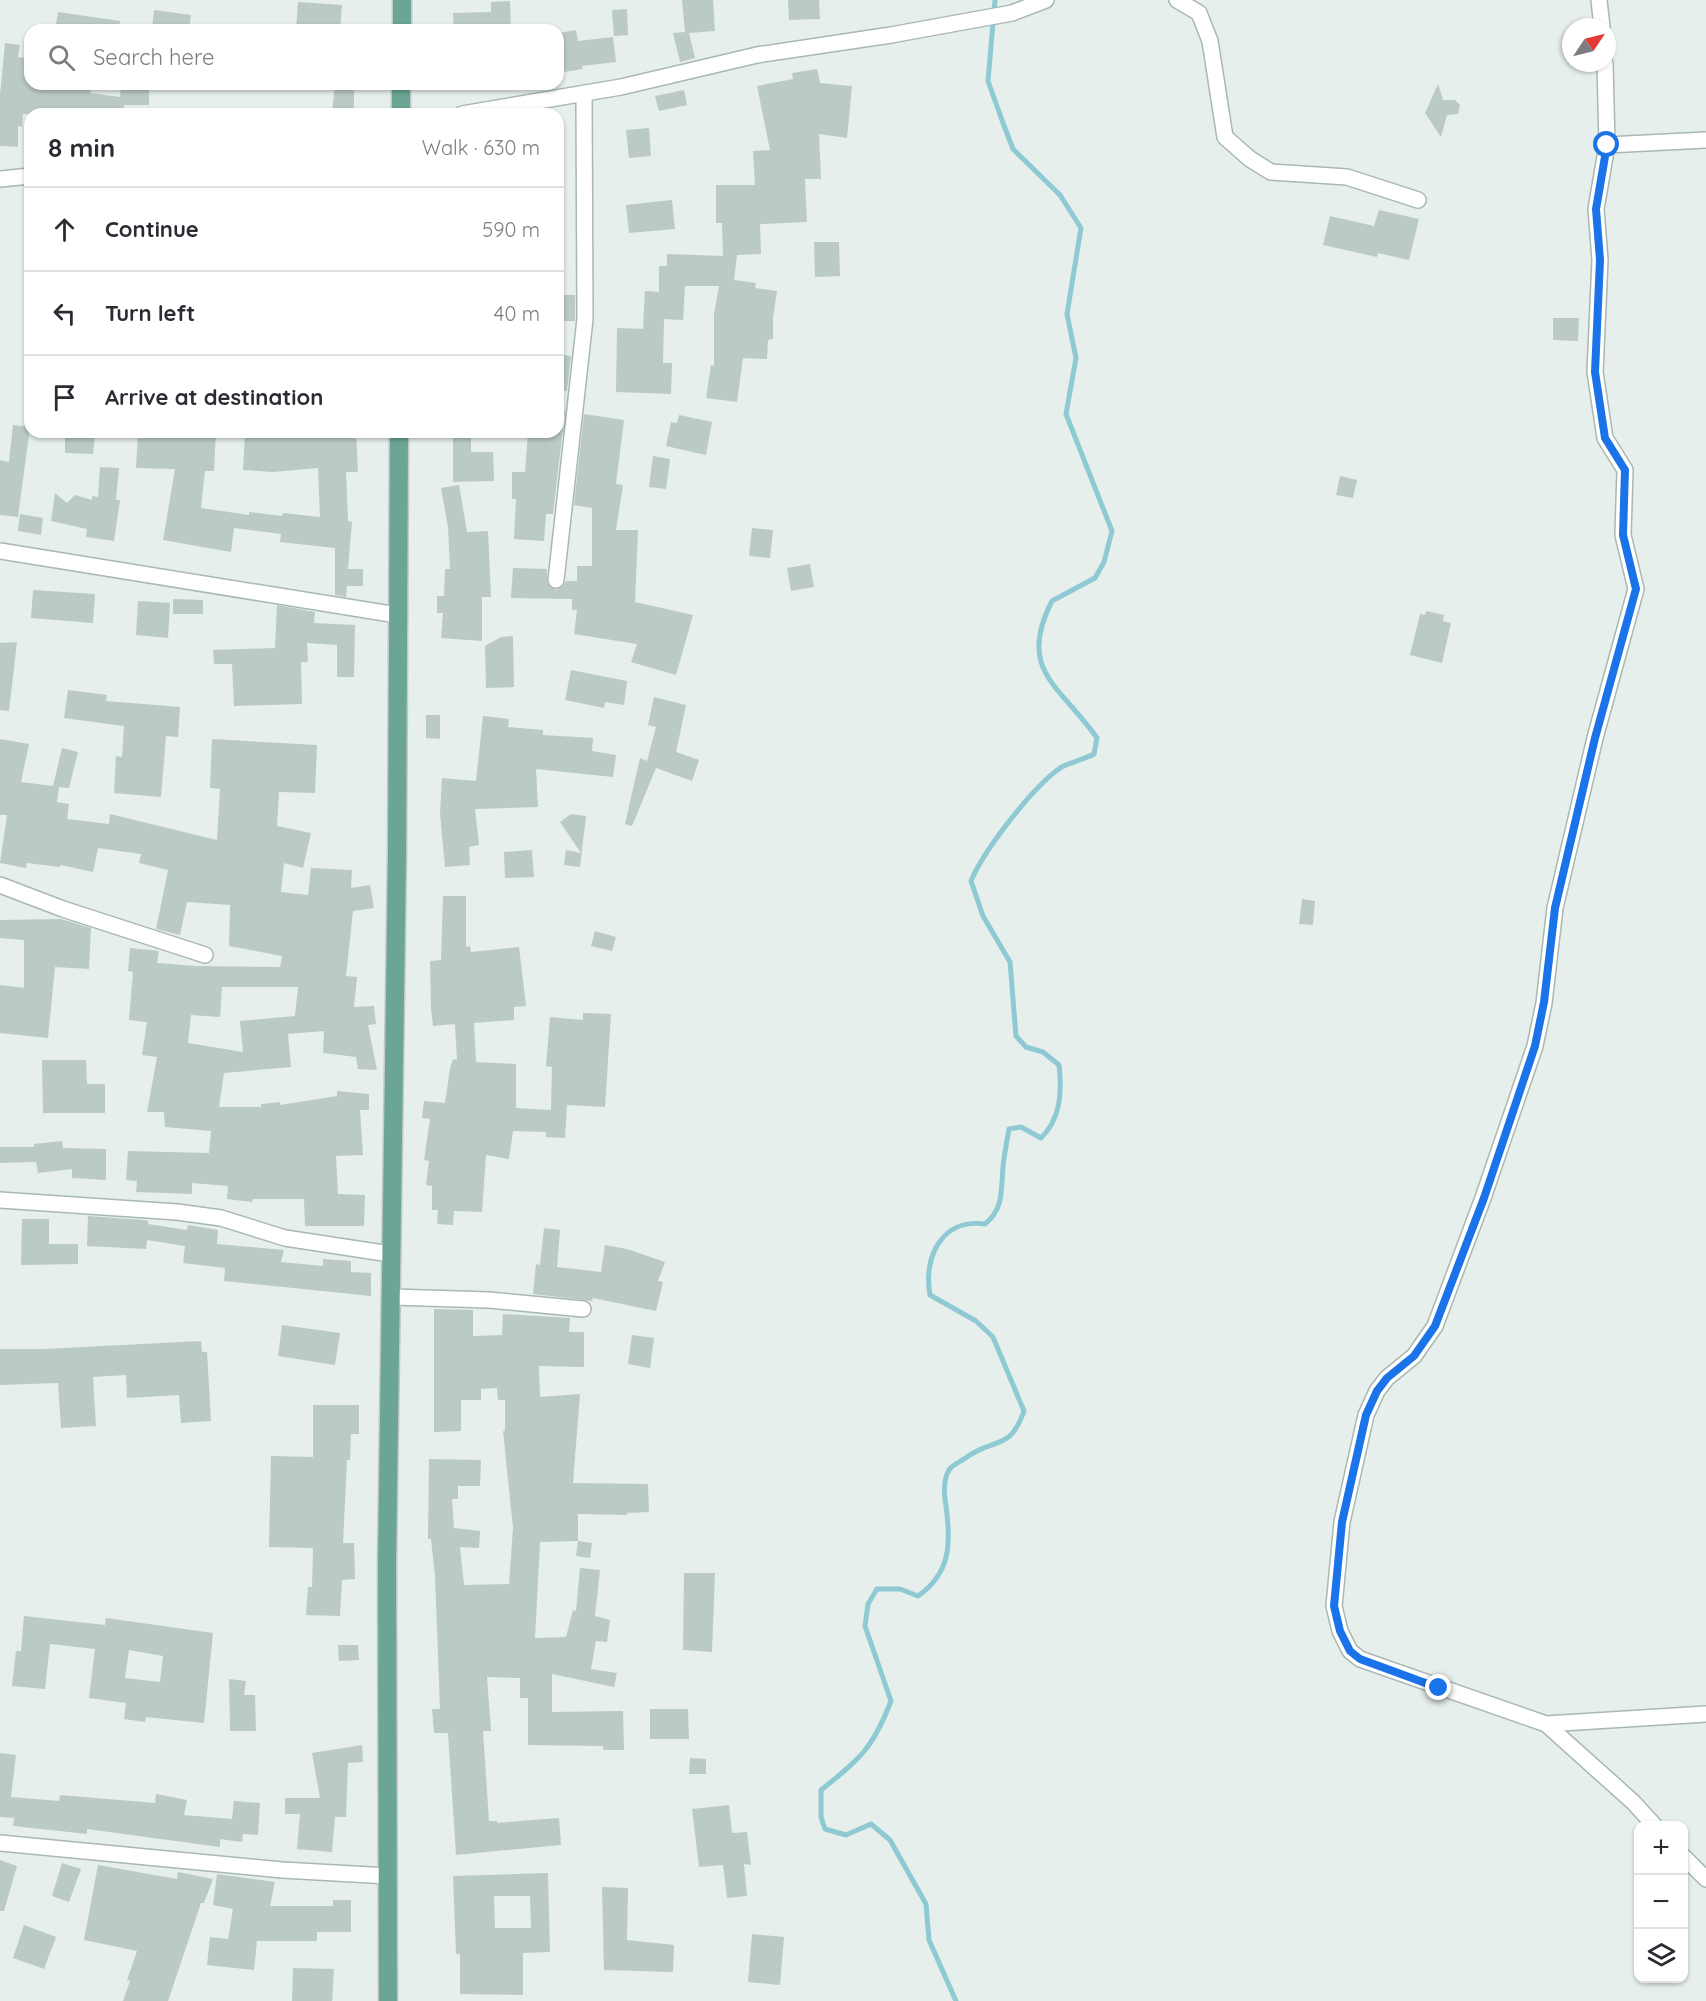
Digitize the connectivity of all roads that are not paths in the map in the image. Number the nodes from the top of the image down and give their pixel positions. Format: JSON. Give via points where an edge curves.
{"nodes":[{"id":1,"x":402,"y":0,"type":"edge"},
{"id":2,"x":1046,"y":0,"type":"edge"},
{"id":3,"x":1177,"y":0,"type":"edge"},
{"id":4,"x":1599,"y":0,"type":"edge"},
{"id":5,"x":1601,"y":18,"type":"edge"},
{"id":6,"x":402,"y":24,"type":"edge"},
{"id":7,"x":1605,"y":72,"type":"edge"},
{"id":8,"x":401,"y":90,"type":"edge"},
{"id":9,"x":584,"y":93,"type":"junction"},
{"id":10,"x":401,"y":108,"type":"edge"},
{"id":11,"x":497,"y":108,"type":"edge"},
{"id":12,"x":1706,"y":140,"type":"edge"},
{"id":13,"x":1607,"y":145,"type":"junction"},
{"id":14,"x":24,"y":177,"type":"edge"},
{"id":15,"x":0,"y":179,"type":"edge"},
{"id":16,"x":1418,"y":200,"type":"dead end"},
{"id":17,"x":399,"y":438,"type":"edge"},
{"id":18,"x":0,"y":551,"type":"edge"},
{"id":19,"x":556,"y":580,"type":"dead end"},
{"id":20,"x":397,"y":615,"type":"junction"},
{"id":21,"x":0,"y":885,"type":"edge"},
{"id":22,"x":205,"y":955,"type":"dead end"},
{"id":23,"x":0,"y":1200,"type":"edge"},
{"id":24,"x":390,"y":1254,"type":"junction"},
{"id":25,"x":392,"y":1297,"type":"junction"},
{"id":26,"x":583,"y":1309,"type":"dead end"},
{"id":27,"x":1706,"y":1714,"type":"edge"},
{"id":28,"x":1546,"y":1724,"type":"junction"},
{"id":29,"x":1651,"y":1821,"type":"edge"},
{"id":30,"x":0,"y":1843,"type":"edge"},
{"id":31,"x":1688,"y":1862,"type":"edge"},
{"id":32,"x":388,"y":1876,"type":"junction"},
{"id":33,"x":1706,"y":1878,"type":"edge"},
{"id":34,"x":388,"y":2001,"type":"edge"}],
"edges":[{"from":1,"to":6,"type":"main road"},
{"from":2,"to":9,"type":"street","via":[[1012,13],[757,55]]},
{"from":3,"to":16,"type":"street","via":[[1199,13],[1210,41],[1225,136],[1250,159],[1271,172],[1347,177]]},
{"from":4,"to":5,"type":"street"},
{"from":7,"to":13,"type":"street"},
{"from":8,"to":10,"type":"main road"},
{"from":9,"to":11,"type":"street"},
{"from":9,"to":19,"type":"street","via":[[585,319]]},
{"from":12,"to":13,"type":"street"},
{"from":13,"to":28,"type":"street","via":[[1596,209],[1600,260],[1595,372],[1605,438],[1625,470],[1623,535],[1636,589],[1595,738],[1555,908],[1535,1046],[1484,1198],[1435,1326],[1414,1356],[1387,1378],[1366,1415],[1342,1522],[1334,1606],[1340,1631],[1350,1651],[1360,1659]]},
{"from":14,"to":15,"type":"street"},
{"from":17,"to":20,"type":"main road"},
{"from":18,"to":20,"type":"street"},
{"from":20,"to":24,"type":"main road"},
{"from":21,"to":22,"type":"street"},
{"from":23,"to":24,"type":"street","via":[[221,1218],[285,1238]]},
{"from":24,"to":25,"type":"main road"},
{"from":25,"to":26,"type":"street","via":[[489,1300]]},
{"from":25,"to":32,"type":"main road","via":[[387,1563]]},
{"from":27,"to":28,"type":"street"},
{"from":28,"to":29,"type":"street"},
{"from":30,"to":32,"type":"street","via":[[282,1870]]},
{"from":31,"to":33,"type":"street"},
{"from":32,"to":34,"type":"main road"}]}
